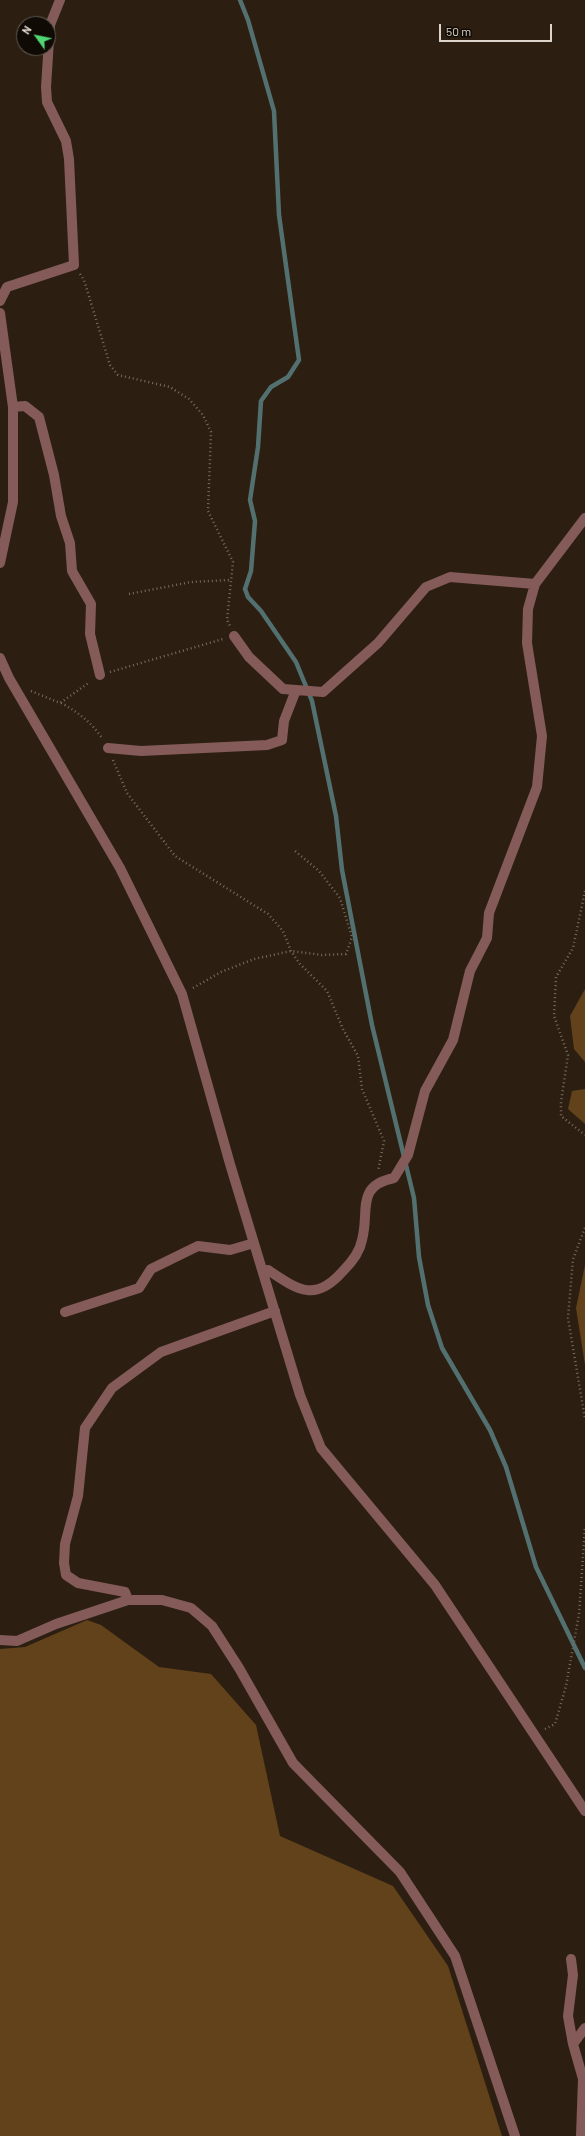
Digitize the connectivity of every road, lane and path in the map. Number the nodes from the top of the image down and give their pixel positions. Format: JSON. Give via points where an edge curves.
{"nodes":[{"id":1,"x":60,"y":0,"type":"edge"},
{"id":2,"x":74,"y":265,"type":"junction"},
{"id":3,"x":0,"y":301,"type":"edge"},
{"id":4,"x":0,"y":313,"type":"edge"},
{"id":5,"x":13,"y":407,"type":"junction"},
{"id":6,"x":585,"y":518,"type":"edge"},
{"id":7,"x":0,"y":563,"type":"edge"},
{"id":8,"x":231,"y":580,"type":"junction"},
{"id":9,"x":535,"y":584,"type":"junction"},
{"id":10,"x":129,"y":594,"type":"dead end"},
{"id":11,"x":234,"y":636,"type":"junction"},
{"id":12,"x":0,"y":658,"type":"edge"},
{"id":13,"x":100,"y":675,"type":"junction"},
{"id":14,"x":26,"y":688,"type":"dead end"},
{"id":15,"x":296,"y":690,"type":"junction"},
{"id":16,"x":60,"y":703,"type":"junction"},
{"id":17,"x":108,"y":748,"type":"junction"},
{"id":18,"x":295,"y":851,"type":"dead end"},
{"id":19,"x":585,"y":892,"type":"edge"},
{"id":20,"x":291,"y":951,"type":"junction"},
{"id":21,"x":182,"y":994,"type":"junction"},
{"id":22,"x":585,"y":1136,"type":"edge"},
{"id":23,"x":381,"y":1181,"type":"junction"},
{"id":24,"x":585,"y":1228,"type":"edge"},
{"id":25,"x":254,"y":1243,"type":"junction"},
{"id":26,"x":263,"y":1271,"type":"junction"},
{"id":27,"x":275,"y":1311,"type":"junction"},
{"id":28,"x":65,"y":1312,"type":"dead end"},
{"id":29,"x":585,"y":1419,"type":"edge"},
{"id":30,"x":585,"y":1527,"type":"edge"},
{"id":31,"x":128,"y":1600,"type":"junction"},
{"id":32,"x":0,"y":1640,"type":"edge"},
{"id":33,"x":536,"y":1734,"type":"junction"},
{"id":34,"x":585,"y":1811,"type":"edge"},
{"id":35,"x":572,"y":1959,"type":"dead end"},
{"id":36,"x":585,"y":2028,"type":"edge"},
{"id":37,"x":573,"y":2044,"type":"junction"},
{"id":38,"x":515,"y":2136,"type":"edge"},
{"id":39,"x":581,"y":2136,"type":"edge"}],
"edges":[{"from":1,"to":2,"type":"street","via":[[50,25],[46,87],[47,102],[66,141],[69,159]]},
{"from":2,"to":3,"type":"street","via":[[7,287]]},
{"from":2,"to":8,"type":"path","via":[[84,280],[110,365],[118,375],[170,387],[189,398],[203,415],[211,432],[208,511],[233,562]]},
{"from":4,"to":5,"type":"street"},
{"from":5,"to":7,"type":"street","via":[[14,502]]},
{"from":5,"to":13,"type":"street","via":[[25,406],[39,417],[54,475],[61,516],[70,543],[72,571],[90,604],[90,634]]},
{"from":6,"to":9,"type":"street"},
{"from":8,"to":10,"type":"path","via":[[191,582]]},
{"from":8,"to":11,"type":"path","via":[[227,620]]},
{"from":9,"to":15,"type":"street","via":[[450,577],[426,587],[378,643],[323,692]]},
{"from":9,"to":23,"type":"street","via":[[528,609],[527,643],[542,736],[537,787],[489,912],[487,938],[470,971],[453,1040],[425,1091],[408,1155],[394,1178]]},
{"from":11,"to":13,"type":"path"},
{"from":11,"to":15,"type":"street","via":[[249,657],[284,689]]},
{"from":12,"to":21,"type":"street","via":[[8,678],[120,868]]},
{"from":13,"to":16,"type":"path"},
{"from":14,"to":16,"type":"path"},
{"from":15,"to":17,"type":"street","via":[[284,721],[282,740],[266,745],[141,751]]},
{"from":16,"to":17,"type":"path","via":[[75,710],[93,725]]},
{"from":17,"to":20,"type":"path","via":[[127,793],[175,856],[268,914],[283,931]]},
{"from":18,"to":20,"type":"path","via":[[319,871],[340,898],[352,937],[346,954],[322,955]]},
{"from":19,"to":22,"type":"path","via":[[573,948],[556,977],[554,1016],[568,1055],[561,1116]]},
{"from":20,"to":21,"type":"path","via":[[254,959],[221,972]]},
{"from":20,"to":23,"type":"path","via":[[300,964],[328,991],[343,1029],[358,1056],[362,1089],[384,1141],[378,1171]]},
{"from":21,"to":25,"type":"street"},
{"from":23,"to":26,"type":"street","via":[[372,1188],[365,1202],[362,1241],[351,1262],[332,1284],[313,1291],[296,1288],[268,1270]]},
{"from":24,"to":29,"type":"path","via":[[573,1259],[568,1318]]},
{"from":25,"to":26,"type":"street"},
{"from":25,"to":28,"type":"street","via":[[230,1250],[198,1246],[151,1269],[139,1288]]},
{"from":26,"to":27,"type":"street"},
{"from":27,"to":31,"type":"street","via":[[161,1352],[112,1388],[85,1428],[78,1496],[65,1544],[66,1575],[78,1583],[125,1592]]},
{"from":27,"to":33,"type":"street","via":[[300,1395],[321,1448],[436,1585]]},
{"from":30,"to":33,"type":"path","via":[[579,1614],[566,1686],[555,1724]]},
{"from":31,"to":32,"type":"street","via":[[56,1624],[17,1641]]},
{"from":31,"to":38,"type":"street","via":[[162,1600],[191,1608],[212,1626],[239,1668],[293,1764],[400,1872],[455,1956]]},
{"from":33,"to":34,"type":"street"},
{"from":35,"to":37,"type":"street","via":[[573,1975],[568,2016]]},
{"from":36,"to":37,"type":"street"},
{"from":37,"to":39,"type":"street","via":[[582,2079]]}]}
